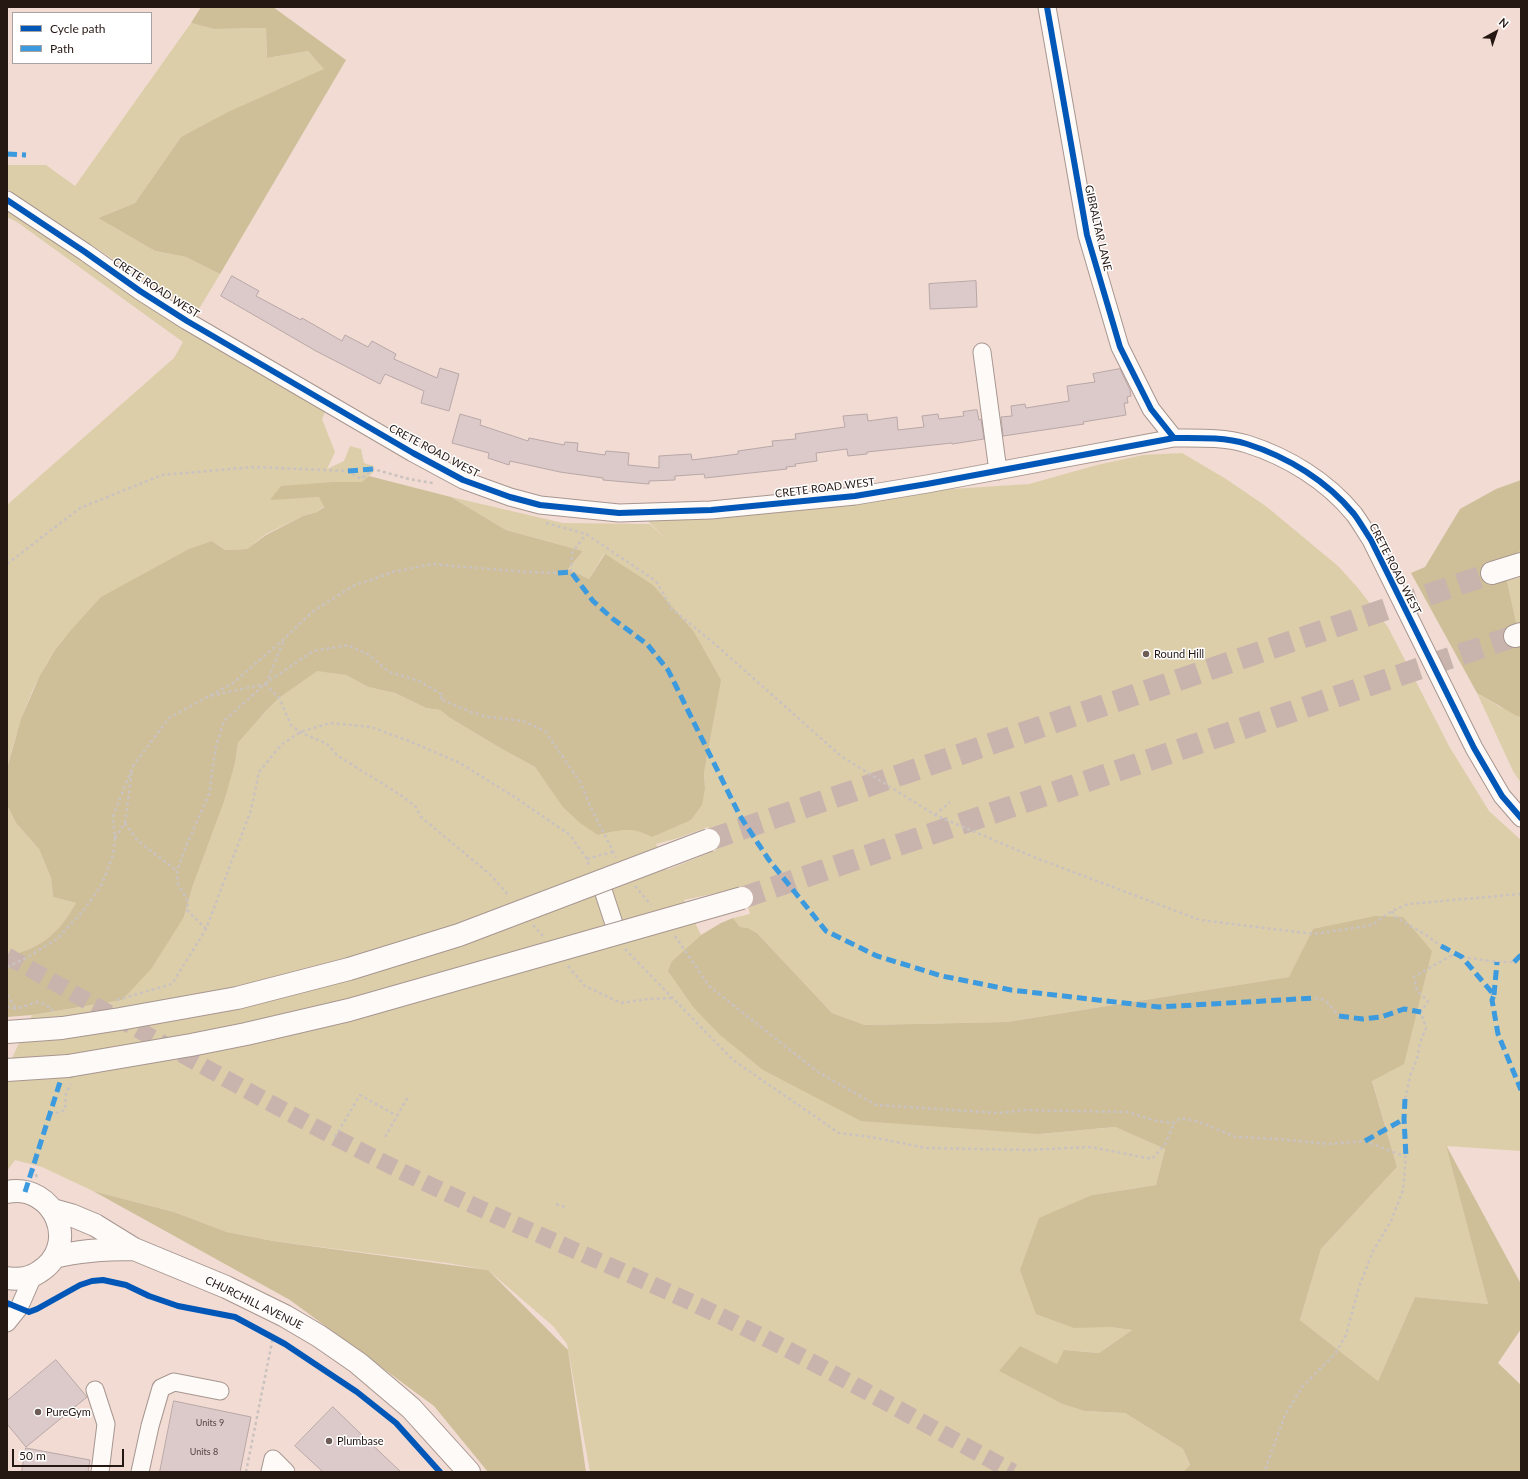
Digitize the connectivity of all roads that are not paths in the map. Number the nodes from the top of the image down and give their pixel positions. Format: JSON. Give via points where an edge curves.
{"nodes":[{"id":1,"x":1047,"y":7,"type":"edge"},
{"id":2,"x":7,"y":200,"type":"edge"},
{"id":3,"x":982,"y":352,"type":"dead end"},
{"id":4,"x":1174,"y":438,"type":"junction"},
{"id":5,"x":998,"y":471,"type":"junction"},
{"id":6,"x":1521,"y":564,"type":"edge"},
{"id":7,"x":1492,"y":573,"type":"tunnel mouth"},
{"id":8,"x":1521,"y":818,"type":"edge"},
{"id":9,"x":709,"y":840,"type":"tunnel mouth"},
{"id":10,"x":594,"y":874,"type":"junction"},
{"id":11,"x":742,"y":898,"type":"tunnel mouth"},
{"id":12,"x":620,"y":939,"type":"junction"},
{"id":13,"x":7,"y":1032,"type":"edge"},
{"id":14,"x":7,"y":1070,"type":"edge"},
{"id":15,"x":7,"y":1192,"type":"edge"},
{"id":16,"x":53,"y":1210,"type":"junction"},
{"id":17,"x":134,"y":1249,"type":"junction"},
{"id":18,"x":55,"y":1257,"type":"junction"},
{"id":19,"x":33,"y":1276,"type":"junction"},
{"id":20,"x":7,"y":1278,"type":"edge"},
{"id":21,"x":7,"y":1322,"type":"edge"},
{"id":22,"x":95,"y":1390,"type":"dead end"},
{"id":23,"x":220,"y":1391,"type":"dead end"},
{"id":24,"x":100,"y":1472,"type":"edge"},
{"id":25,"x":140,"y":1472,"type":"edge"},
{"id":26,"x":270,"y":1472,"type":"edge"},
{"id":27,"x":286,"y":1472,"type":"edge"},
{"id":28,"x":469,"y":1472,"type":"edge"}],
"edges":[{"from":1,"to":4,"type":"street","name":"GIBRALTAR LANE","via":[[1087,235],[1120,347],[1151,409]]},
{"from":2,"to":5,"type":"street","name":"CRETE ROAD WEST","via":[[186,321],[413,453],[463,480],[510,498],[540,505],[619,513],[712,510],[855,496]]},
{"from":3,"to":5,"type":"street"},
{"from":4,"to":5,"type":"street","name":"CRETE ROAD WEST"},
{"from":4,"to":8,"type":"street","name":"CRETE ROAD WEST","via":[[1210,438],[1246,444],[1291,463],[1336,494],[1355,515],[1371,540],[1474,748],[1502,796]]},
{"from":6,"to":7,"type":"highway"},
{"from":9,"to":10,"type":"highway","bridge":true},
{"from":10,"to":12,"type":"street"},
{"from":10,"to":13,"type":"highway","bridge":true,"via":[[459,935],[349,969],[237,998],[62,1028]]},
{"from":11,"to":12,"type":"highway","bridge":true},
{"from":12,"to":14,"type":"highway","bridge":true,"via":[[349,1010],[246,1034],[68,1066]]},
{"from":15,"to":16,"type":"highway","via":[[25,1192],[36,1196]]},
{"from":16,"to":17,"type":"highway","name":"CHURCHILL AVENUE","via":[[95,1225]]},
{"from":16,"to":18,"type":"highway","via":[[60,1229],[59,1248]]},
{"from":17,"to":18,"type":"highway","name":"CHURCHILL AVENUE","via":[[100,1249]]},
{"from":17,"to":28,"type":"highway","name":"CHURCHILL AVENUE","via":[[226,1287],[319,1336],[358,1363],[411,1408]]},
{"from":18,"to":19,"type":"highway","via":[[46,1268]]},
{"from":19,"to":20,"type":"highway","via":[[21,1279]]},
{"from":19,"to":21,"type":"street","via":[[19,1308]]},
{"from":22,"to":24,"type":"street","via":[[106,1424]]},
{"from":23,"to":25,"type":"street","via":[[174,1382],[161,1388]]},
{"from":26,"to":27,"type":"street","via":[[273,1459]]}]}
